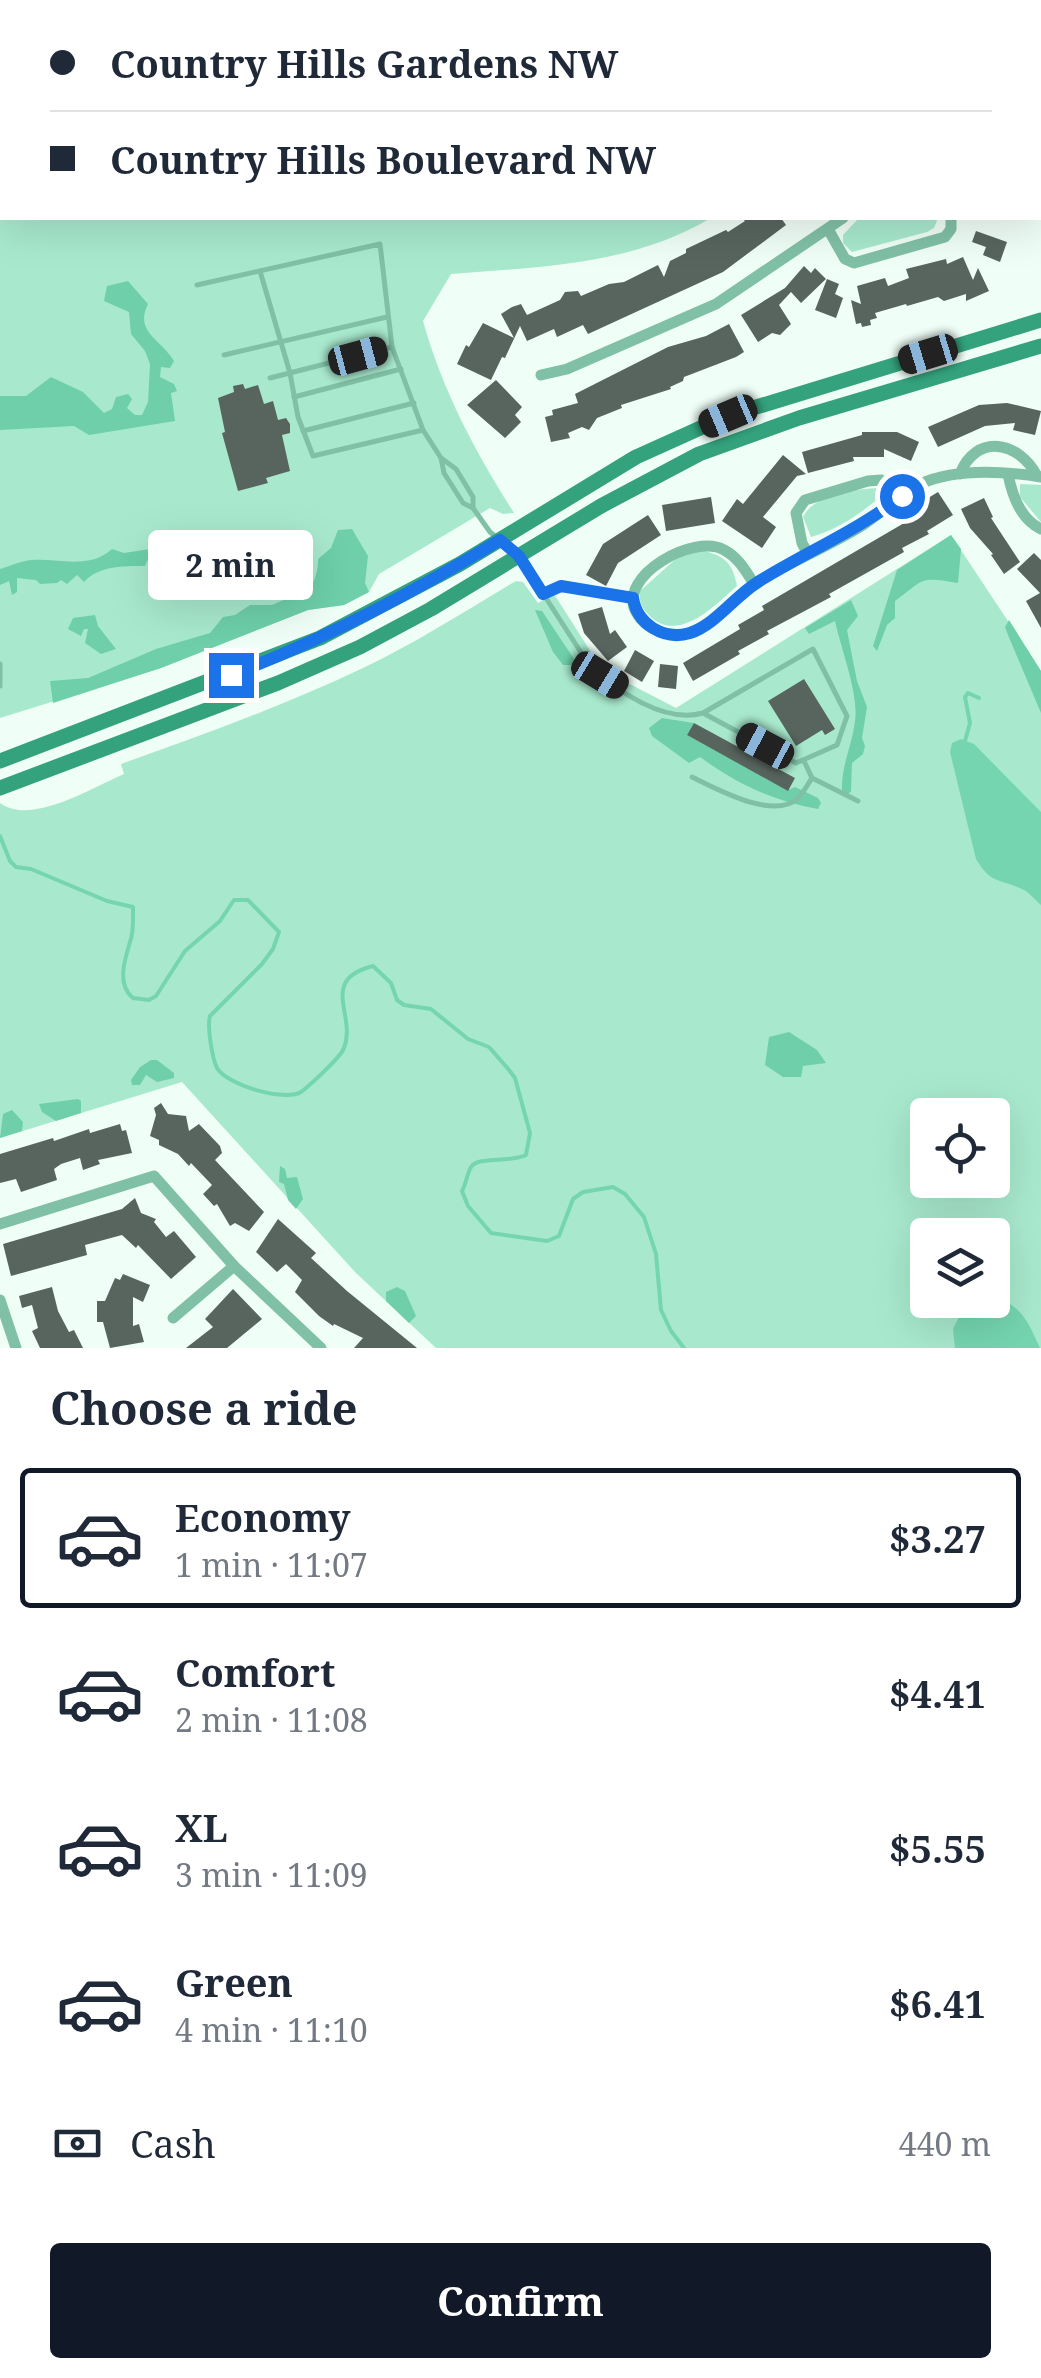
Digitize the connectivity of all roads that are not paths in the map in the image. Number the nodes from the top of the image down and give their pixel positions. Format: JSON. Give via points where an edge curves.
{"nodes":[{"id":1,"x":840,"y":220,"type":"edge"},
{"id":2,"x":951,"y":220,"type":"edge"},
{"id":3,"x":828,"y":230,"type":"junction"},
{"id":4,"x":260,"y":271,"type":"junction"},
{"id":5,"x":198,"y":285,"type":"dead end"},
{"id":6,"x":387,"y":317,"type":"junction"},
{"id":7,"x":1041,"y":320,"type":"edge"},
{"id":8,"x":280,"y":342,"type":"junction"},
{"id":9,"x":392,"y":346,"type":"junction"},
{"id":10,"x":1041,"y":346,"type":"edge"},
{"id":11,"x":224,"y":355,"type":"dead end"},
{"id":12,"x":401,"y":370,"type":"junction"},
{"id":13,"x":290,"y":373,"type":"junction"},
{"id":14,"x":541,"y":375,"type":"dead end"},
{"id":15,"x":270,"y":378,"type":"dead end"},
{"id":16,"x":294,"y":397,"type":"junction"},
{"id":17,"x":414,"y":403,"type":"junction"},
{"id":18,"x":423,"y":430,"type":"junction"},
{"id":19,"x":303,"y":431,"type":"junction"},
{"id":20,"x":442,"y":458,"type":"junction"},
{"id":21,"x":960,"y":474,"type":"junction"},
{"id":22,"x":1008,"y":474,"type":"junction"},
{"id":23,"x":1039,"y":476,"type":"edge"},
{"id":24,"x":902,"y":496,"type":"junction"},
{"id":25,"x":473,"y":508,"type":"junction"},
{"id":26,"x":1041,"y":529,"type":"edge"},
{"id":27,"x":500,"y":540,"type":"junction"},
{"id":28,"x":808,"y":554,"type":"junction"},
{"id":29,"x":519,"y":556,"type":"junction"},
{"id":30,"x":754,"y":584,"type":"junction"},
{"id":31,"x":543,"y":594,"type":"junction"},
{"id":32,"x":633,"y":598,"type":"junction"},
{"id":33,"x":0,"y":664,"type":"edge"},
{"id":34,"x":0,"y":686,"type":"edge"},
{"id":35,"x":703,"y":713,"type":"junction"},
{"id":36,"x":804,"y":760,"type":"junction"},
{"id":37,"x":0,"y":761,"type":"edge"},
{"id":38,"x":692,"y":777,"type":"dead end"},
{"id":39,"x":812,"y":778,"type":"junction"},
{"id":40,"x":6,"y":785,"type":"edge"},
{"id":41,"x":858,"y":801,"type":"dead end"},
{"id":42,"x":0,"y":1224,"type":"edge"},
{"id":43,"x":234,"y":1266,"type":"junction"},
{"id":44,"x":0,"y":1300,"type":"edge"},
{"id":45,"x":173,"y":1318,"type":"dead end"},
{"id":46,"x":16,"y":1348,"type":"edge"},
{"id":47,"x":321,"y":1348,"type":"edge"}],
"edges":[{"from":1,"to":3,"type":"street"},
{"from":2,"to":3,"type":"street","via":[[945,237],[854,263],[844,259]]},
{"from":3,"to":14,"type":"street","via":[[716,304]]},
{"from":4,"to":5,"type":"lane"},
{"from":4,"to":6,"type":"lane","via":[[380,244]]},
{"from":4,"to":8,"type":"lane"},
{"from":6,"to":8,"type":"lane"},
{"from":6,"to":9,"type":"lane"},
{"from":7,"to":27,"type":"main road","via":[[728,416],[636,457]]},
{"from":8,"to":11,"type":"lane"},
{"from":8,"to":13,"type":"lane"},
{"from":9,"to":12,"type":"lane"},
{"from":9,"to":13,"type":"lane"},
{"from":10,"to":29,"type":"main road","via":[[745,435],[657,474]]},
{"from":12,"to":16,"type":"lane"},
{"from":12,"to":17,"type":"lane"},
{"from":13,"to":15,"type":"lane"},
{"from":13,"to":16,"type":"lane"},
{"from":16,"to":19,"type":"lane"},
{"from":17,"to":18,"type":"lane"},
{"from":17,"to":19,"type":"lane"},
{"from":18,"to":19,"type":"lane","via":[[313,456]]},
{"from":18,"to":20,"type":"lane"},
{"from":20,"to":25,"type":"lane","via":[[456,470]]},
{"from":20,"to":25,"type":"lane","via":[[444,473]]},
{"from":21,"to":22,"type":"street"},
{"from":21,"to":23,"type":"street","via":[[979,452],[1005,447],[1028,459]]},
{"from":21,"to":24,"type":"street","via":[[922,483]]},
{"from":22,"to":23,"type":"street"},
{"from":22,"to":26,"type":"street","via":[[1022,514]]},
{"from":24,"to":28,"type":"street"},
{"from":24,"to":28,"type":"street","via":[[889,483],[868,481],[805,500],[796,513]]},
{"from":25,"to":27,"type":"lane"},
{"from":27,"to":29,"type":"lane"},
{"from":27,"to":37,"type":"main road","via":[[320,638]]},
{"from":28,"to":30,"type":"street"},
{"from":29,"to":31,"type":"lane"},
{"from":29,"to":40,"type":"main road","via":[[431,609],[278,684]]},
{"from":30,"to":32,"type":"street","via":[[698,629],[670,636],[645,622]]},
{"from":30,"to":32,"type":"street","via":[[737,559],[704,544],[662,561]]},
{"from":31,"to":32,"type":"lane","via":[[561,586]]},
{"from":31,"to":35,"type":"lane","via":[[600,675],[674,715]]},
{"from":33,"to":34,"type":"lane"},
{"from":35,"to":36,"type":"lane","via":[[796,763]]},
{"from":35,"to":36,"type":"lane","via":[[813,649],[847,716],[837,745]]},
{"from":36,"to":39,"type":"lane"},
{"from":38,"to":39,"type":"lane","via":[[764,805],[796,801]]},
{"from":39,"to":41,"type":"lane"},
{"from":42,"to":43,"type":"street","via":[[154,1176]]},
{"from":43,"to":45,"type":"street"},
{"from":43,"to":47,"type":"street"},
{"from":44,"to":46,"type":"street"}]}
